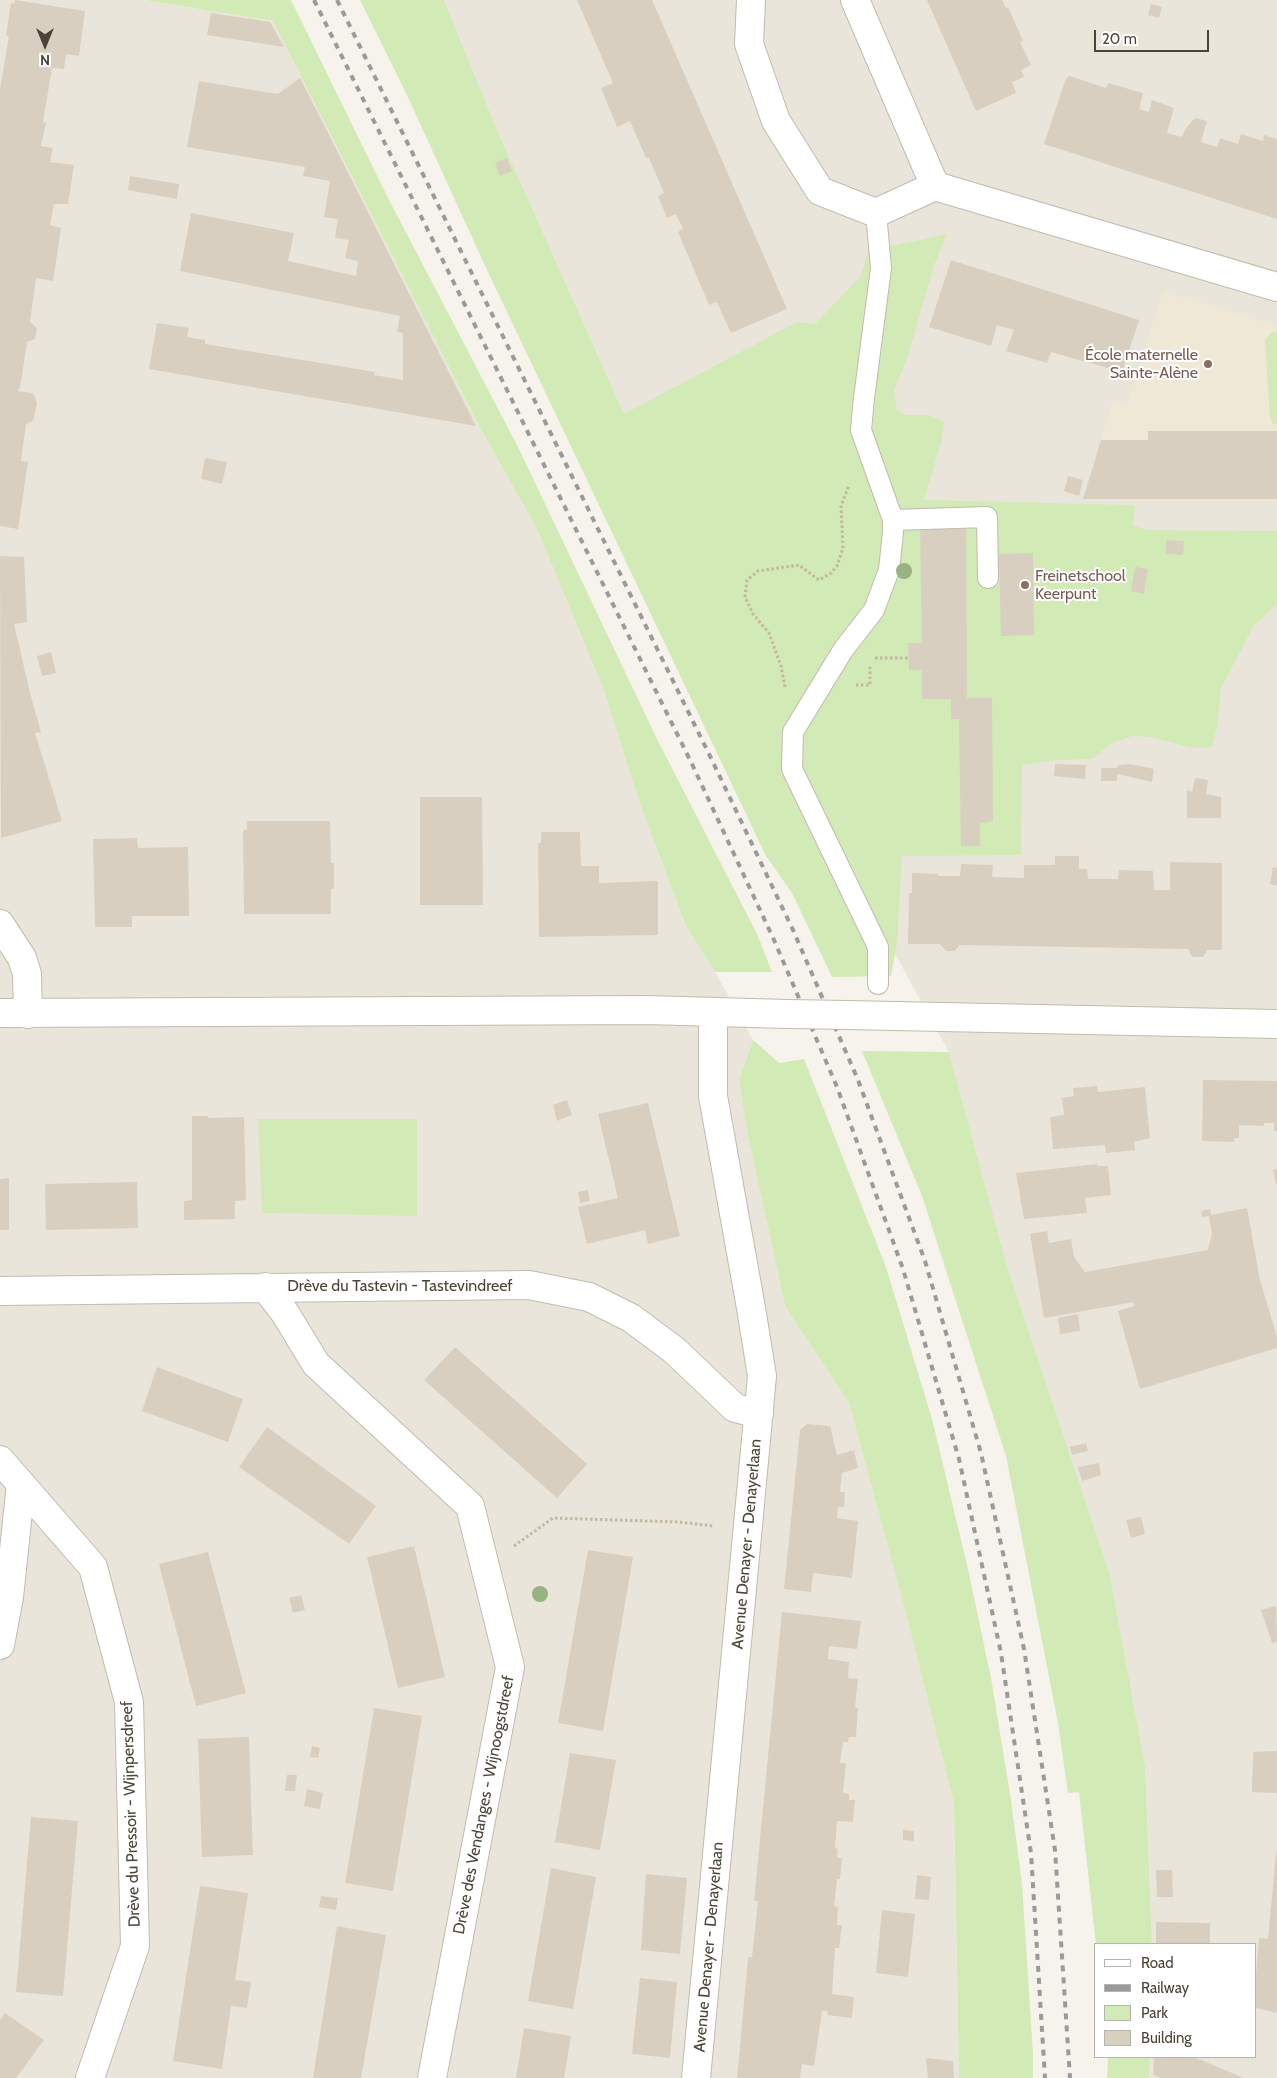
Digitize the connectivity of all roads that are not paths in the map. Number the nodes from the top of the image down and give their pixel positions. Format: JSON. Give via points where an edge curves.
{"nodes":[{"id":1,"x":751,"y":0,"type":"edge"},
{"id":2,"x":855,"y":0,"type":"edge"},
{"id":3,"x":935,"y":186,"type":"junction"},
{"id":4,"x":876,"y":213,"type":"junction"},
{"id":5,"x":1277,"y":286,"type":"edge"},
{"id":6,"x":893,"y":520,"type":"junction"},
{"id":7,"x":988,"y":578,"type":"dead end"},
{"id":8,"x":0,"y":924,"type":"edge"},
{"id":9,"x":878,"y":984,"type":"dead end"},
{"id":10,"x":713,"y":1012,"type":"junction"},
{"id":11,"x":0,"y":1013,"type":"edge"},
{"id":12,"x":28,"y":1014,"type":"junction"},
{"id":13,"x":1277,"y":1024,"type":"edge"},
{"id":14,"x":265,"y":1287,"type":"junction"},
{"id":15,"x":0,"y":1291,"type":"edge"},
{"id":16,"x":759,"y":1414,"type":"junction"},
{"id":17,"x":0,"y":1460,"type":"edge"},
{"id":18,"x":21,"y":1484,"type":"junction"},
{"id":19,"x":0,"y":1645,"type":"edge"},
{"id":20,"x":90,"y":2078,"type":"edge"},
{"id":21,"x":432,"y":2078,"type":"edge"},
{"id":22,"x":696,"y":2078,"type":"edge"}],
"edges":[{"from":1,"to":4,"type":"street","via":[[750,44],[776,121],[820,191]]},
{"from":2,"to":3,"type":"street"},
{"from":3,"to":4,"type":"street"},
{"from":3,"to":5,"type":"street"},
{"from":4,"to":6,"type":"lane","via":[[881,268],[861,430]]},
{"from":6,"to":7,"type":"lane","via":[[987,517]]},
{"from":6,"to":9,"type":"lane","via":[[889,570],[874,610],[843,650],[793,732],[792,769],[878,948]]},
{"from":8,"to":12,"type":"street","via":[[22,958],[27,974]]},
{"from":10,"to":12,"type":"street"},
{"from":10,"to":13,"type":"street","bridge":true},
{"from":10,"to":16,"type":"street","name":"Avenue Denayer - Denayerlaan","via":[[713,1096],[762,1376]]},
{"from":11,"to":12,"type":"street"},
{"from":14,"to":15,"type":"street","name":"Drève du Tastevin - Tastevindreef"},
{"from":14,"to":16,"type":"street","name":"Drève du Tastevin - Tastevindreef","via":[[529,1285],[589,1298],[631,1318],[674,1350],[735,1408]]},
{"from":14,"to":21,"type":"street","name":"Drève des Vendanges - Wijnoogstdreef","via":[[316,1364],[470,1506],[510,1667]]},
{"from":16,"to":22,"type":"street","name":"Avenue Denayer - Denayerlaan"},
{"from":17,"to":18,"type":"street","name":"Drève du Pressoir - Wijnpersdreef"},
{"from":18,"to":19,"type":"street","via":[[10,1597]]},
{"from":18,"to":20,"type":"street","name":"Drève du Pressoir - Wijnpersdreef","via":[[93,1567],[129,1702],[135,1946]]}]}
